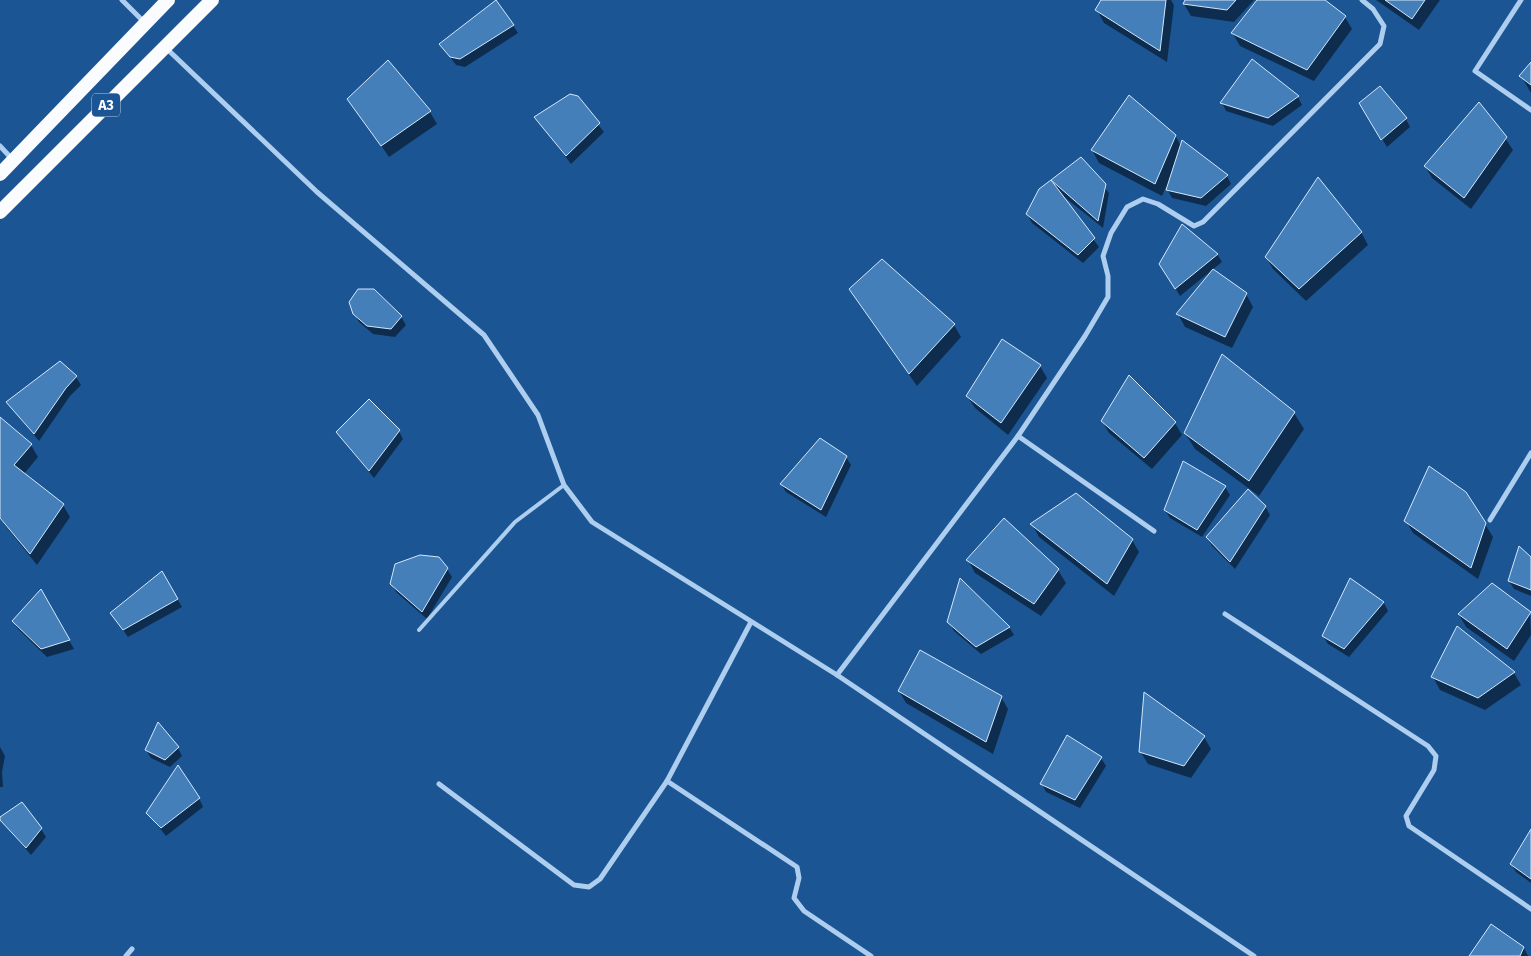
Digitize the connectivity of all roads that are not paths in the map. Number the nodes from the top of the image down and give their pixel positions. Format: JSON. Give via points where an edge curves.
{"nodes":[{"id":1,"x":122,"y":0,"type":"edge"},
{"id":2,"x":168,"y":0,"type":"edge"},
{"id":3,"x":212,"y":0,"type":"edge"},
{"id":4,"x":1362,"y":0,"type":"edge"},
{"id":5,"x":1521,"y":0,"type":"edge"},
{"id":6,"x":145,"y":23,"type":"junction"},
{"id":7,"x":165,"y":46,"type":"junction"},
{"id":8,"x":1531,"y":110,"type":"edge"},
{"id":9,"x":0,"y":146,"type":"edge"},
{"id":10,"x":14,"y":160,"type":"junction"},
{"id":11,"x":0,"y":174,"type":"edge"},
{"id":12,"x":0,"y":212,"type":"edge"},
{"id":13,"x":1018,"y":436,"type":"junction"},
{"id":14,"x":1531,"y":453,"type":"edge"},
{"id":15,"x":564,"y":485,"type":"junction"},
{"id":16,"x":1490,"y":520,"type":"dead end"},
{"id":17,"x":1154,"y":531,"type":"dead end"},
{"id":18,"x":1224,"y":614,"type":"dead end"},
{"id":19,"x":751,"y":622,"type":"junction"},
{"id":20,"x":419,"y":630,"type":"dead end"},
{"id":21,"x":837,"y":675,"type":"junction"},
{"id":22,"x":666,"y":781,"type":"junction"},
{"id":23,"x":439,"y":784,"type":"dead end"},
{"id":24,"x":1531,"y":909,"type":"edge"},
{"id":25,"x":132,"y":949,"type":"dead end"},
{"id":26,"x":126,"y":956,"type":"edge"},
{"id":27,"x":871,"y":956,"type":"edge"},
{"id":28,"x":1254,"y":956,"type":"edge"}],
"edges":[{"from":1,"to":6,"type":"street"},
{"from":2,"to":6,"type":"highway","number":"A3"},
{"from":3,"to":7,"type":"highway","number":"A3"},
{"from":4,"to":13,"type":"street","via":[[1373,9],[1384,26],[1380,44],[1203,222],[1194,226],[1186,223],[1158,204],[1143,199],[1127,207],[1111,233],[1103,256],[1108,276],[1108,297]]},
{"from":5,"to":8,"type":"street","via":[[1475,71]]},
{"from":6,"to":10,"type":"highway","number":"A3"},
{"from":7,"to":12,"type":"highway","number":"A3"},
{"from":7,"to":15,"type":"street","via":[[318,192],[484,335],[538,415]]},
{"from":9,"to":10,"type":"street"},
{"from":10,"to":11,"type":"highway","number":"A3"},
{"from":13,"to":17,"type":"street"},
{"from":13,"to":21,"type":"street"},
{"from":14,"to":16,"type":"street"},
{"from":15,"to":19,"type":"street","via":[[592,522]]},
{"from":15,"to":20,"type":"lane","via":[[515,522]]},
{"from":18,"to":24,"type":"street","via":[[1428,746],[1436,756],[1434,770],[1406,816],[1408,826]]},
{"from":19,"to":21,"type":"street"},
{"from":19,"to":22,"type":"street"},
{"from":21,"to":28,"type":"street"},
{"from":22,"to":23,"type":"street","via":[[600,879],[588,886],[574,885]]},
{"from":22,"to":27,"type":"street","via":[[797,867],[799,878],[794,898],[804,911]]},
{"from":25,"to":26,"type":"street"}]}
